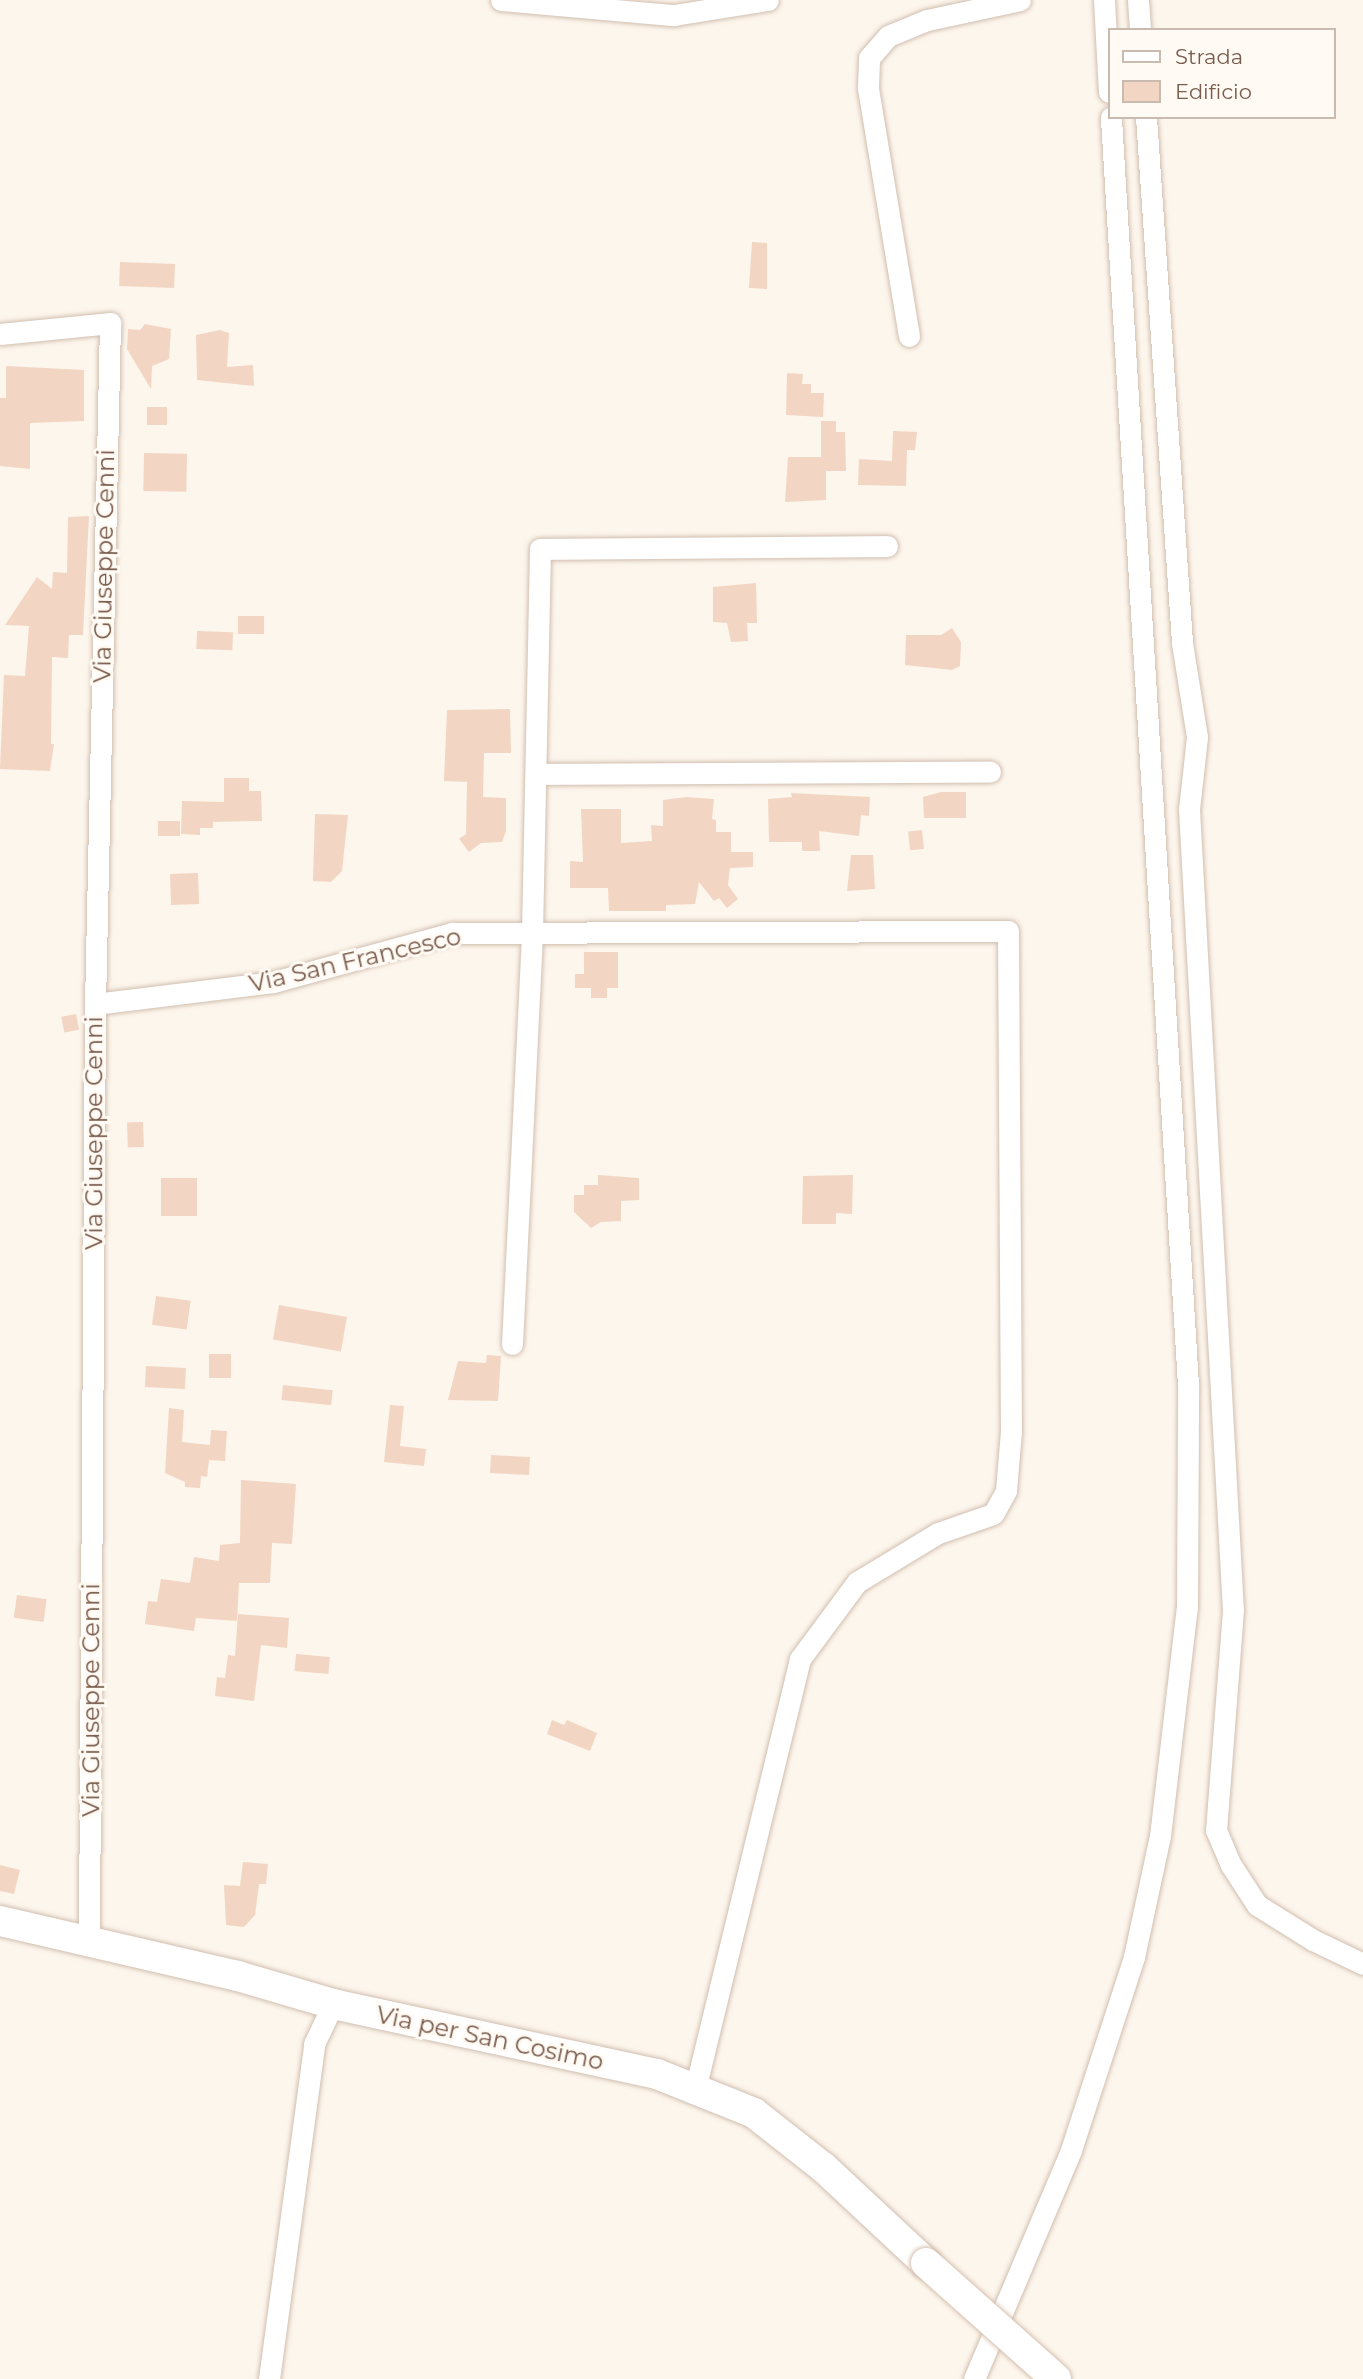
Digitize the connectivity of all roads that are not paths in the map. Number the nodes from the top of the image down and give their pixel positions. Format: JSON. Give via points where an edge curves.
{"nodes":[{"id":1,"x":500,"y":0,"type":"edge"},
{"id":2,"x":768,"y":0,"type":"edge"},
{"id":3,"x":1020,"y":0,"type":"edge"},
{"id":4,"x":1104,"y":0,"type":"edge"},
{"id":5,"x":1138,"y":0,"type":"edge"},
{"id":6,"x":1140,"y":28,"type":"edge"},
{"id":7,"x":1108,"y":74,"type":"edge"},
{"id":8,"x":1111,"y":119,"type":"edge"},
{"id":9,"x":1146,"y":119,"type":"edge"},
{"id":10,"x":0,"y":334,"type":"edge"},
{"id":11,"x":909,"y":336,"type":"dead end"},
{"id":12,"x":887,"y":546,"type":"dead end"},
{"id":13,"x":990,"y":772,"type":"dead end"},
{"id":14,"x":536,"y":774,"type":"junction"},
{"id":15,"x":532,"y":932,"type":"junction"},
{"id":16,"x":95,"y":1004,"type":"junction"},
{"id":17,"x":512,"y":1343,"type":"dead end"},
{"id":18,"x":1168,"y":1785,"type":"junction"},
{"id":19,"x":1177,"y":1836,"type":"dead end"},
{"id":20,"x":0,"y":1921,"type":"edge"},
{"id":21,"x":89,"y":1944,"type":"junction"},
{"id":22,"x":1363,"y":1964,"type":"edge"},
{"id":23,"x":333,"y":2004,"type":"junction"},
{"id":24,"x":695,"y":2090,"type":"junction"},
{"id":25,"x":269,"y":2379,"type":"edge"},
{"id":26,"x":974,"y":2379,"type":"edge"},
{"id":27,"x":1056,"y":2379,"type":"edge"}],
"edges":[{"from":1,"to":2,"type":"street","via":[[674,15]]},
{"from":3,"to":11,"type":"street","via":[[927,20],[888,36],[869,58],[868,88]]},
{"from":4,"to":7,"type":"street"},
{"from":5,"to":6,"type":"street"},
{"from":8,"to":18,"type":"street","via":[[1188,1385],[1187,1607]]},
{"from":9,"to":22,"type":"street","via":[[1182,643],[1197,737],[1189,809],[1233,1610],[1216,1830],[1256,1905]]},
{"from":10,"to":16,"type":"street","name":"Via Giuseppe Cenni","via":[[110,323]]},
{"from":12,"to":14,"type":"street","via":[[540,549]]},
{"from":13,"to":14,"type":"street"},
{"from":14,"to":15,"type":"street"},
{"from":15,"to":16,"type":"street","name":"Via San Francesco","via":[[452,933],[272,982]]},
{"from":15,"to":17,"type":"street"},
{"from":15,"to":24,"type":"street","name":"Via San Francesco","via":[[1008,931],[1011,1432],[1006,1491],[993,1514],[938,1533],[857,1582],[800,1658]]},
{"from":16,"to":21,"type":"street","name":"Via Giuseppe Cenni"},
{"from":18,"to":19,"type":"street"},
{"from":18,"to":26,"type":"street","via":[[1133,1957],[1071,2150]]},
{"from":20,"to":21,"type":"street","name":"Via per San Cosimo"},
{"from":21,"to":23,"type":"street","name":"Via per San Cosimo","via":[[238,1976]]},
{"from":23,"to":24,"type":"street","name":"Via per San Cosimo","via":[[638,2069]]},
{"from":23,"to":25,"type":"street","via":[[314,2044]]},
{"from":24,"to":27,"type":"street","name":"Via per San Cosimo","bridge":true,"via":[[754,2113],[824,2168]]}]}
